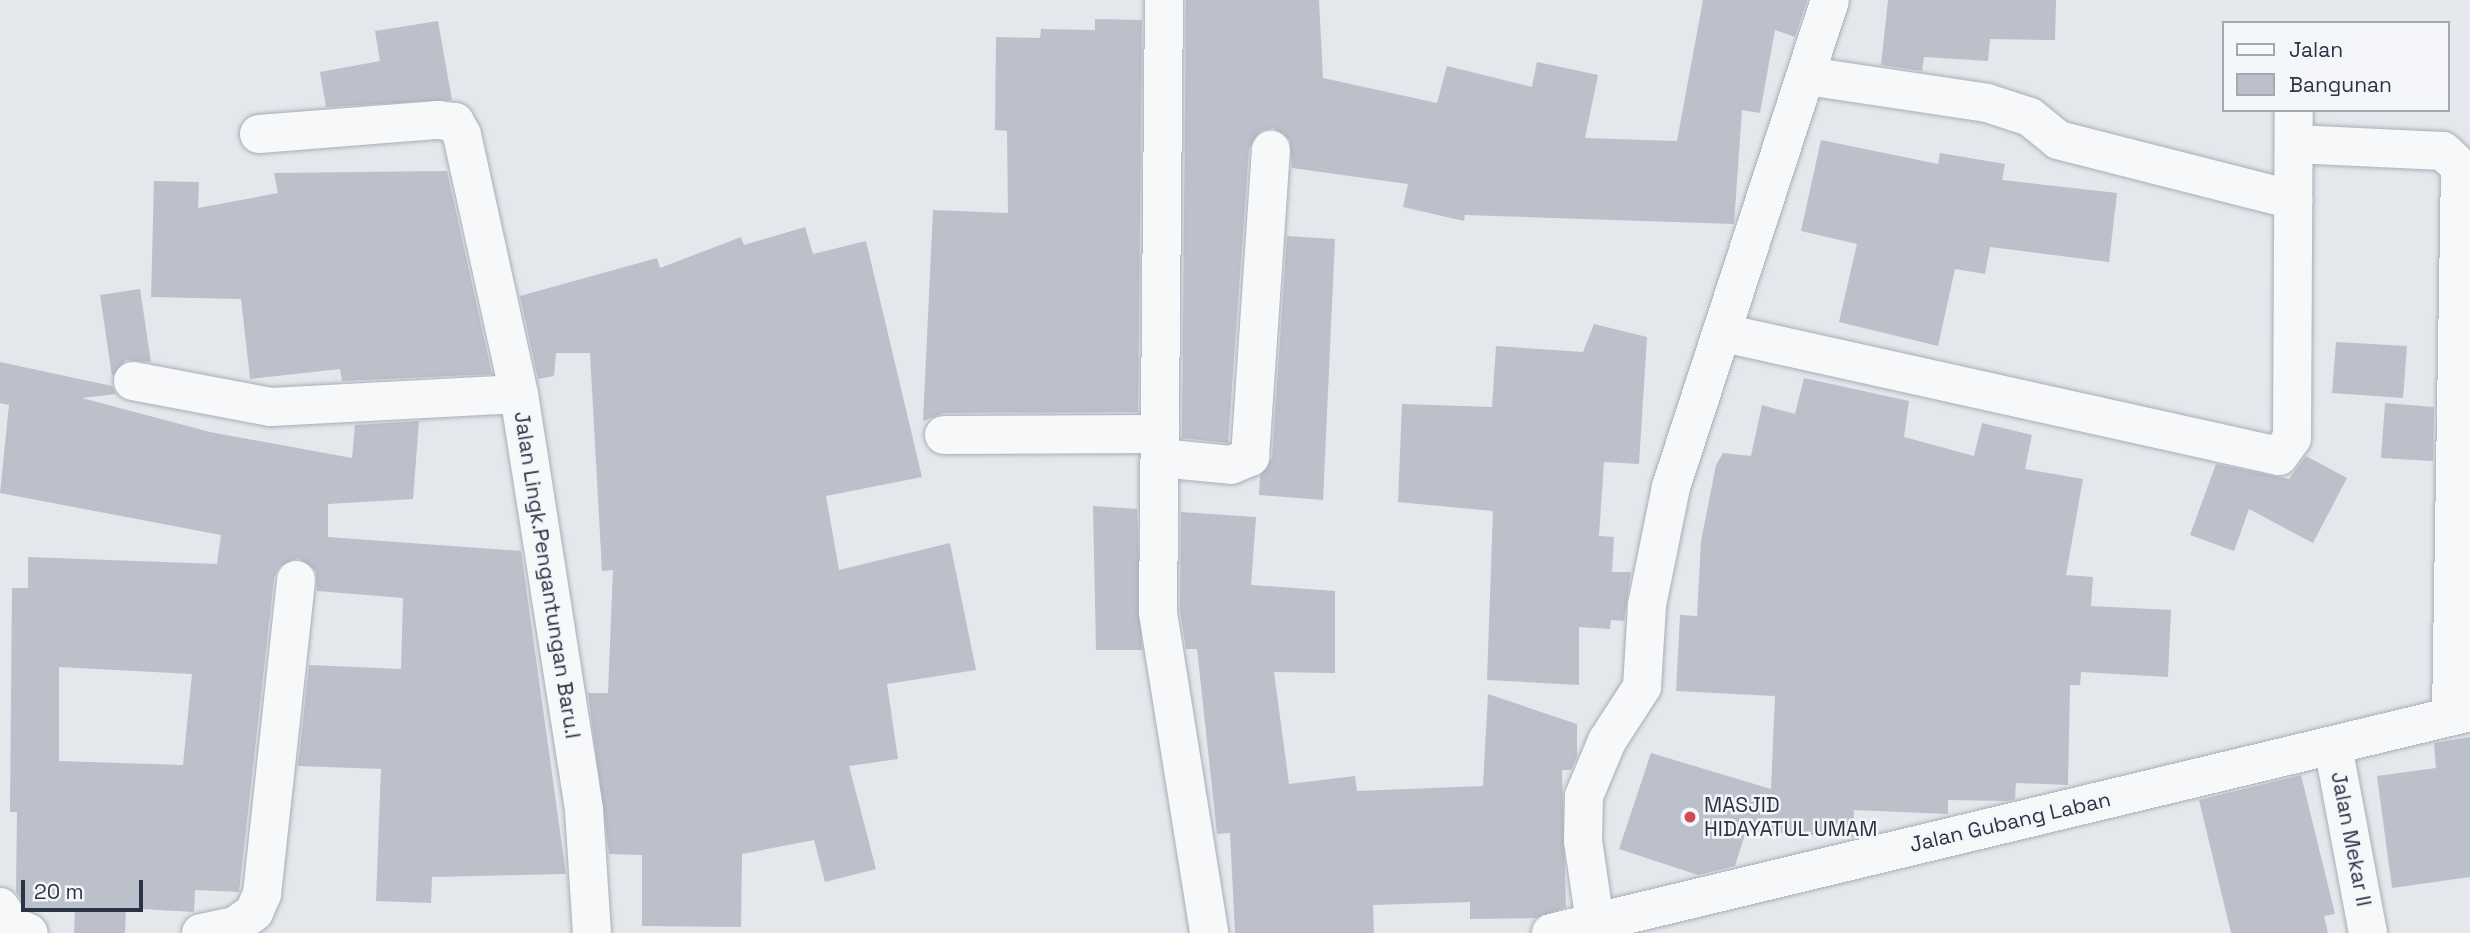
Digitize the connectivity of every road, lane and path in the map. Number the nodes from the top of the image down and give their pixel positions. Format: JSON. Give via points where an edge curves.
{"nodes":[{"id":1,"x":1164,"y":0,"type":"edge"},
{"id":2,"x":1830,"y":0,"type":"edge"},
{"id":3,"x":1807,"y":76,"type":"junction"},
{"id":4,"x":2294,"y":127,"type":"edge"},
{"id":5,"x":259,"y":134,"type":"dead end"},
{"id":6,"x":1271,"y":150,"type":"dead end"},
{"id":7,"x":2293,"y":200,"type":"junction"},
{"id":8,"x":1724,"y":333,"type":"junction"},
{"id":9,"x":133,"y":381,"type":"dead end"},
{"id":10,"x":519,"y":394,"type":"junction"},
{"id":11,"x":944,"y":435,"type":"dead end"},
{"id":12,"x":1159,"y":446,"type":"junction"},
{"id":13,"x":296,"y":580,"type":"dead end"},
{"id":14,"x":2461,"y":714,"type":"edge"},
{"id":15,"x":2333,"y":746,"type":"junction"},
{"id":16,"x":0,"y":907,"type":"edge"},
{"id":17,"x":1595,"y":922,"type":"junction"},
{"id":18,"x":29,"y":933,"type":"edge"},
{"id":19,"x":201,"y":933,"type":"edge"},
{"id":20,"x":592,"y":933,"type":"edge"},
{"id":21,"x":1209,"y":933,"type":"edge"},
{"id":22,"x":1551,"y":933,"type":"edge"},
{"id":23,"x":2368,"y":933,"type":"edge"}],
"edges":[{"from":1,"to":12,"type":"street"},
{"from":2,"to":3,"type":"street"},
{"from":3,"to":7,"type":"street","via":[[1987,103],[2030,117],[2058,140]]},
{"from":3,"to":8,"type":"street"},
{"from":4,"to":7,"type":"street"},
{"from":4,"to":14,"type":"street","via":[[2443,151],[2460,167]]},
{"from":5,"to":10,"type":"street","via":[[455,122]]},
{"from":6,"to":12,"type":"street","via":[[1250,457],[1231,465]]},
{"from":7,"to":8,"type":"street","via":[[2292,438],[2279,456]]},
{"from":8,"to":17,"type":"street","via":[[1671,487],[1647,605],[1642,687],[1607,741],[1584,796],[1583,841]]},
{"from":9,"to":10,"type":"street","name":"Jalan Lingk.Pengantungan Baru.I","via":[[271,407]]},
{"from":10,"to":20,"type":"street","name":"Jalan Lingk.Pengantungan Baru.I","via":[[584,810]]},
{"from":11,"to":12,"type":"street"},
{"from":12,"to":21,"type":"street","via":[[1162,656]]},
{"from":13,"to":19,"type":"street","via":[[262,894],[254,912],[235,926]]},
{"from":14,"to":15,"type":"street","name":"Jalan Gubang Laban"},
{"from":15,"to":17,"type":"street","name":"Jalan Gubang Laban"},
{"from":15,"to":23,"type":"street","name":"Jalan Mekar II"},
{"from":16,"to":18,"type":"street","via":[[13,926]]},
{"from":17,"to":22,"type":"street","name":"Jalan Gubang Laban"}]}
